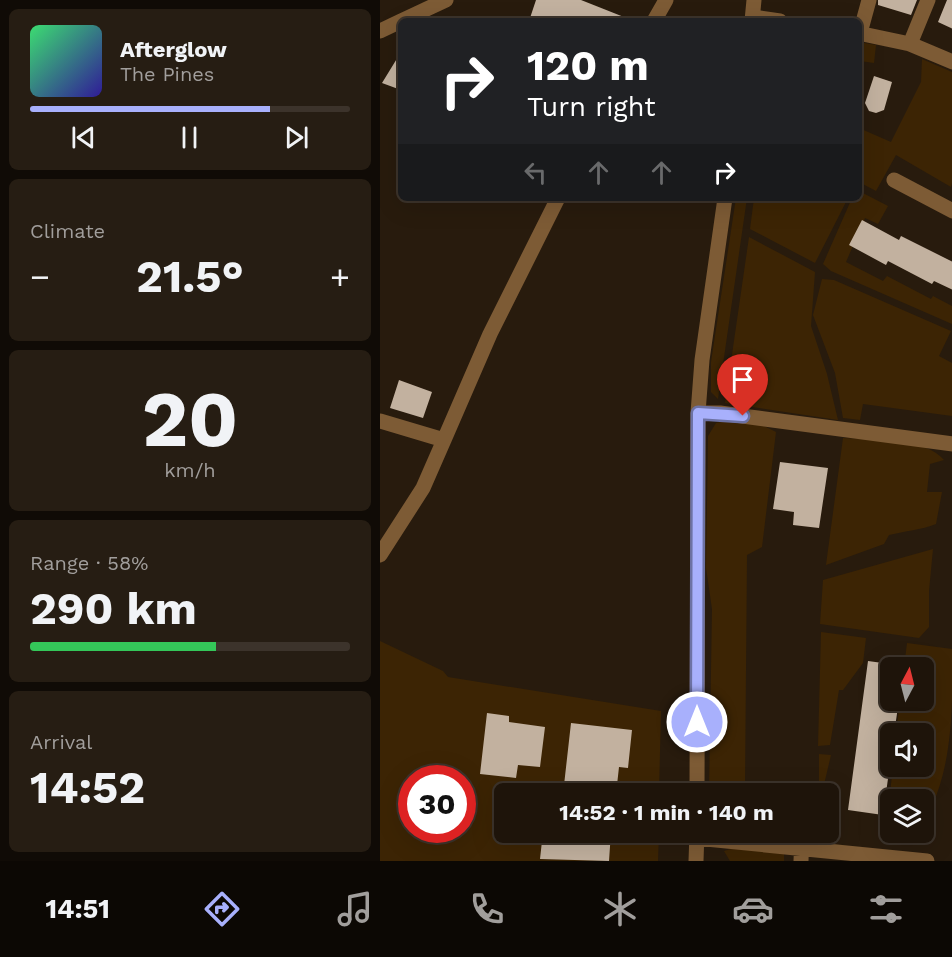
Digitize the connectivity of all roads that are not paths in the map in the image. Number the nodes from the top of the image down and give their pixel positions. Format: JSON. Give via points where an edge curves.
{"nodes":[{"id":1,"x":446,"y":0,"type":"edge"},
{"id":2,"x":666,"y":0,"type":"edge"},
{"id":3,"x":755,"y":0,"type":"edge"},
{"id":4,"x":869,"y":0,"type":"edge"},
{"id":5,"x":928,"y":0,"type":"edge"},
{"id":6,"x":407,"y":18,"type":"edge"},
{"id":7,"x":656,"y":18,"type":"edge"},
{"id":8,"x":752,"y":18,"type":"edge"},
{"id":9,"x":398,"y":22,"type":"edge"},
{"id":10,"x":862,"y":23,"type":"edge"},
{"id":11,"x":380,"y":31,"type":"edge"},
{"id":12,"x":862,"y":34,"type":"edge"},
{"id":13,"x":910,"y":44,"type":"junction"},
{"id":14,"x":953,"y":62,"type":"edge"},
{"id":15,"x":894,"y":180,"type":"dead end"},
{"id":16,"x":556,"y":201,"type":"edge"},
{"id":17,"x":725,"y":201,"type":"edge"},
{"id":18,"x":953,"y":211,"type":"edge"},
{"id":19,"x":698,"y":413,"type":"junction"},
{"id":20,"x":380,"y":421,"type":"edge"},
{"id":21,"x":446,"y":435,"type":"junction"},
{"id":22,"x":953,"y":444,"type":"edge"},
{"id":23,"x":380,"y":555,"type":"edge"},
{"id":24,"x":697,"y":783,"type":"edge"},
{"id":25,"x":697,"y":843,"type":"edge"},
{"id":26,"x":735,"y":843,"type":"edge"},
{"id":27,"x":801,"y":855,"type":"edge"},
{"id":28,"x":696,"y":861,"type":"edge"},
{"id":29,"x":927,"y":861,"type":"edge"}],
"edges":[{"from":1,"to":6,"type":"street"},
{"from":2,"to":7,"type":"street"},
{"from":3,"to":8,"type":"street"},
{"from":4,"to":10,"type":"street"},
{"from":5,"to":13,"type":"street"},
{"from":9,"to":11,"type":"street"},
{"from":12,"to":13,"type":"street"},
{"from":13,"to":14,"type":"street"},
{"from":15,"to":18,"type":"street"},
{"from":16,"to":21,"type":"street","via":[[490,334]]},
{"from":17,"to":19,"type":"street"},
{"from":19,"to":22,"type":"street"},
{"from":19,"to":24,"type":"street"},
{"from":20,"to":21,"type":"street"},
{"from":21,"to":23,"type":"street","via":[[423,488]]},
{"from":25,"to":28,"type":"street"},
{"from":26,"to":27,"type":"street"},
{"from":27,"to":29,"type":"street"}]}
